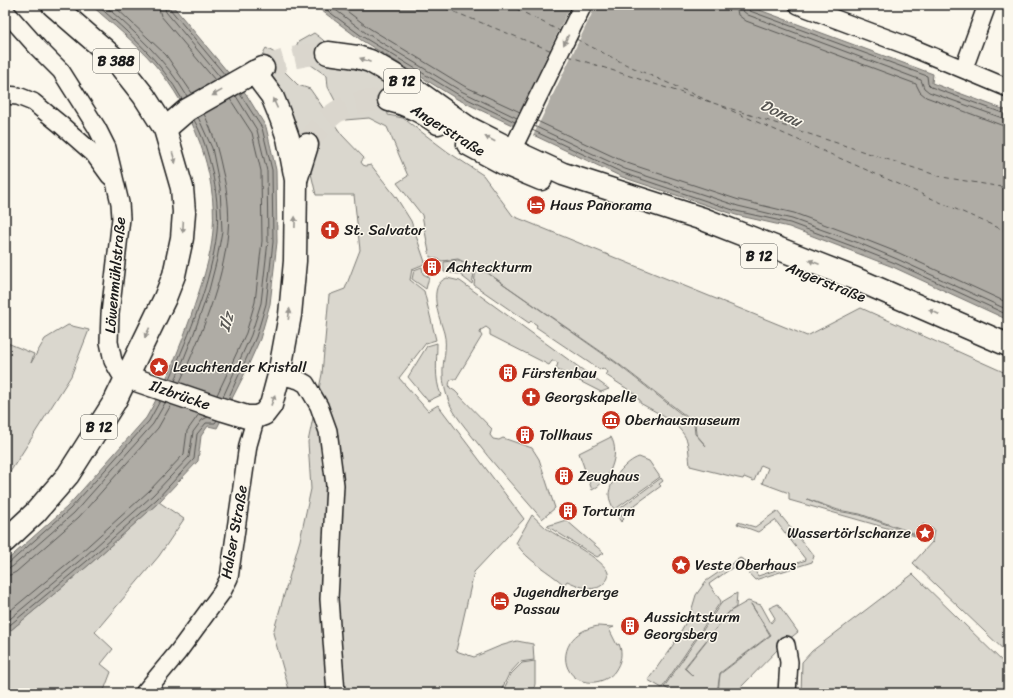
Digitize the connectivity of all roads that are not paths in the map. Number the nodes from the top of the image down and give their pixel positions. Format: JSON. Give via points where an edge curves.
{"nodes":[{"id":1,"x":53,"y":5,"type":"edge"},
{"id":2,"x":583,"y":5,"type":"edge"},
{"id":3,"x":798,"y":5,"type":"edge"},
{"id":4,"x":986,"y":7,"type":"edge"},
{"id":5,"x":5,"y":11,"type":"edge"},
{"id":6,"x":328,"y":53,"type":"tunnel mouth"},
{"id":7,"x":964,"y":68,"type":"junction"},
{"id":8,"x":1008,"y":88,"type":"edge"},
{"id":9,"x":5,"y":95,"type":"edge"},
{"id":10,"x":389,"y":100,"type":"tunnel mouth"},
{"id":11,"x":165,"y":129,"type":"junction"},
{"id":12,"x":307,"y":145,"type":"tunnel mouth"},
{"id":13,"x":509,"y":157,"type":"junction"},
{"id":14,"x":296,"y":180,"type":"junction"},
{"id":15,"x":116,"y":186,"type":"junction"},
{"id":16,"x":1008,"y":345,"type":"edge"},
{"id":17,"x":1008,"y":360,"type":"edge"},
{"id":18,"x":279,"y":375,"type":"junction"},
{"id":19,"x":127,"y":377,"type":"junction"},
{"id":20,"x":256,"y":417,"type":"junction"},
{"id":21,"x":5,"y":541,"type":"edge"},
{"id":22,"x":786,"y":645,"type":"dead end"},
{"id":23,"x":144,"y":693,"type":"edge"},
{"id":24,"x":336,"y":693,"type":"edge"},
{"id":25,"x":787,"y":693,"type":"edge"}],
"edges":[{"from":1,"to":11,"type":"main road","number":"B 388","via":[[114,58],[144,96]]},
{"from":2,"to":13,"type":"street","one_way":true},
{"from":3,"to":7,"type":"street"},
{"from":4,"to":7,"type":"street"},
{"from":5,"to":15,"type":"street","name":"Löwenmühlstraße","via":[[61,71],[81,101],[107,148]]},
{"from":13,"to":6,"type":"main road","name":"Angerstraße","number":"B 12","one_way":true,"via":[[394,75],[370,61]]},
{"from":7,"to":8,"type":"street"},
{"from":9,"to":15,"type":"street","via":[[18,96],[33,102],[60,124],[94,154]]},
{"from":10,"to":13,"type":"main road","name":"Angerstraße","number":"B 12","via":[[421,111],[460,139]]},
{"from":14,"to":11,"type":"main road","one_way":true,"via":[[288,138],[281,118],[272,96],[255,72],[188,110]]},
{"from":11,"to":19,"type":"main road","number":"B 12","one_way":true,"via":[[182,188],[182,238],[174,275]]},
{"from":12,"to":14,"type":"main road"},
{"from":16,"to":13,"type":"main road","name":"Angerstraße","number":"B 12","one_way":true,"via":[[856,279],[703,219]]},
{"from":13,"to":17,"type":"main road","name":"Angerstraße","number":"B 12","via":[[566,189],[697,231],[864,297]]},
{"from":18,"to":14,"type":"main road","one_way":true,"via":[[290,315],[295,261]]},
{"from":15,"to":19,"type":"street","name":"Löwenmühlstraße","via":[[121,218],[109,342],[113,361],[120,373]]},
{"from":20,"to":18,"type":"main road","one_way":true,"via":[[269,409]]},
{"from":18,"to":24,"type":"street","via":[[306,384],[319,406],[328,431],[336,486],[329,599]]},
{"from":19,"to":20,"type":"main road","name":"Ilzbrücke","via":[[232,413]]},
{"from":19,"to":21,"type":"main road","number":"B 12","via":[[68,475],[35,513]]},
{"from":20,"to":23,"type":"street","name":"Halser Straße","via":[[248,445],[229,578],[222,592],[178,652]]},
{"from":22,"to":25,"type":"street","via":[[789,662]]}]}
